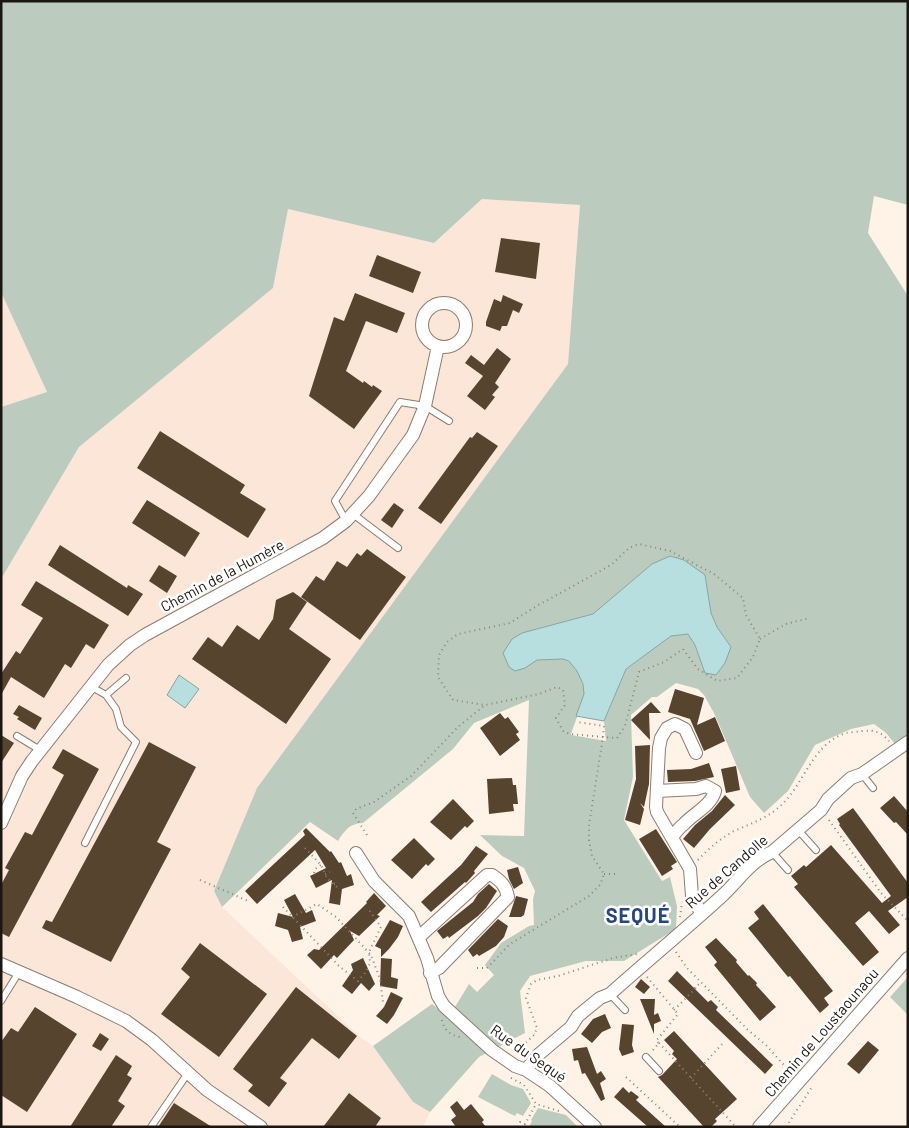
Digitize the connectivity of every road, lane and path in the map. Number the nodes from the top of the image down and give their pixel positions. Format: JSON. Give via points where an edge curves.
{"nodes":[{"id":1,"x":438,"y":346,"type":"dead end"},
{"id":2,"x":425,"y":406,"type":"junction"},
{"id":3,"x":449,"y":421,"type":"dead end"},
{"id":4,"x":349,"y":518,"type":"junction"},
{"id":5,"x":398,"y":548,"type":"dead end"},
{"id":6,"x":810,"y":618,"type":"dead end"},
{"id":7,"x":760,"y":639,"type":"junction"},
{"id":8,"x":126,"y":678,"type":"dead end"},
{"id":9,"x":90,"y":686,"type":"junction"},
{"id":10,"x":106,"y":695,"type":"junction"},
{"id":11,"x":485,"y":705,"type":"junction"},
{"id":12,"x":577,"y":722,"type":"dead end"},
{"id":13,"x":16,"y":736,"type":"dead end"},
{"id":14,"x":603,"y":737,"type":"junction"},
{"id":15,"x":890,"y":742,"type":"dead end"},
{"id":16,"x":908,"y":742,"type":"edge"},
{"id":17,"x":40,"y":750,"type":"junction"},
{"id":18,"x":696,"y":753,"type":"dead end"},
{"id":19,"x":862,"y":774,"type":"junction"},
{"id":20,"x":873,"y":788,"type":"dead end"},
{"id":21,"x":657,"y":791,"type":"junction"},
{"id":22,"x":821,"y":810,"type":"junction"},
{"id":23,"x":1,"y":823,"type":"edge"},
{"id":24,"x":798,"y":830,"type":"junction"},
{"id":25,"x":367,"y":835,"type":"dead end"},
{"id":26,"x":673,"y":836,"type":"junction"},
{"id":27,"x":85,"y":843,"type":"dead end"},
{"id":28,"x":305,"y":848,"type":"dead end"},
{"id":29,"x":816,"y":850,"type":"dead end"},
{"id":30,"x":772,"y":852,"type":"junction"},
{"id":31,"x":356,"y":853,"type":"dead end"},
{"id":32,"x":321,"y":865,"type":"junction"},
{"id":33,"x":690,"y":868,"type":"junction"},
{"id":34,"x":788,"y":870,"type":"dead end"},
{"id":35,"x":330,"y":872,"type":"dead end"},
{"id":36,"x":314,"y":873,"type":"dead end"},
{"id":37,"x":325,"y":874,"type":"junction"},
{"id":38,"x":604,"y":874,"type":"junction"},
{"id":39,"x":617,"y":874,"type":"dead end"},
{"id":40,"x":200,"y":880,"type":"dead end"},
{"id":41,"x":339,"y":883,"type":"dead end"},
{"id":42,"x":334,"y":884,"type":"junction"},
{"id":43,"x":337,"y":890,"type":"dead end"},
{"id":44,"x":682,"y":899,"type":"dead end"},
{"id":45,"x":248,"y":901,"type":"dead end"},
{"id":46,"x":283,"y":907,"type":"dead end"},
{"id":47,"x":369,"y":910,"type":"dead end"},
{"id":48,"x":701,"y":913,"type":"junction"},
{"id":49,"x":292,"y":917,"type":"junction"},
{"id":50,"x":908,"y":921,"type":"edge"},
{"id":51,"x":677,"y":923,"type":"dead end"},
{"id":52,"x":419,"y":937,"type":"junction"},
{"id":53,"x":669,"y":941,"type":"junction"},
{"id":54,"x":369,"y":952,"type":"junction"},
{"id":55,"x":639,"y":953,"type":"dead end"},
{"id":56,"x":908,"y":958,"type":"edge"},
{"id":57,"x":1,"y":964,"type":"edge"},
{"id":58,"x":477,"y":968,"type":"dead end"},
{"id":59,"x":639,"y":968,"type":"junction"},
{"id":60,"x":18,"y":972,"type":"junction"},
{"id":61,"x":430,"y":973,"type":"junction"},
{"id":62,"x":702,"y":982,"type":"junction"},
{"id":63,"x":610,"y":994,"type":"junction"},
{"id":64,"x":1,"y":1001,"type":"edge"},
{"id":65,"x":383,"y":1002,"type":"dead end"},
{"id":66,"x":625,"y":1010,"type":"dead end"},
{"id":67,"x":674,"y":1010,"type":"junction"},
{"id":68,"x":659,"y":1043,"type":"junction"},
{"id":69,"x":723,"y":1043,"type":"dead end"},
{"id":70,"x":646,"y":1057,"type":"joint"},
{"id":71,"x":509,"y":1062,"type":"junction"},
{"id":72,"x":526,"y":1070,"type":"junction"},
{"id":73,"x":659,"y":1071,"type":"dead end"},
{"id":74,"x":791,"y":1072,"type":"dead end"},
{"id":75,"x":188,"y":1073,"type":"junction"},
{"id":76,"x":626,"y":1077,"type":"dead end"},
{"id":77,"x":691,"y":1078,"type":"junction"},
{"id":78,"x":536,"y":1104,"type":"junction"},
{"id":79,"x":562,"y":1111,"type":"dead end"},
{"id":80,"x":524,"y":1115,"type":"dead end"},
{"id":81,"x":529,"y":1117,"type":"junction"},
{"id":82,"x":151,"y":1127,"type":"edge"},
{"id":83,"x":261,"y":1127,"type":"edge"},
{"id":84,"x":518,"y":1127,"type":"edge"},
{"id":85,"x":595,"y":1127,"type":"edge"},
{"id":86,"x":680,"y":1127,"type":"edge"},
{"id":87,"x":736,"y":1127,"type":"edge"},
{"id":88,"x":759,"y":1127,"type":"edge"}],
"edges":[{"from":1,"to":2,"type":"street","name":"Chemin de la Humère"},
{"from":2,"to":3,"type":"lane"},
{"from":2,"to":4,"type":"street","name":"Chemin de la Humère","via":[[413,435]]},
{"from":2,"to":4,"type":"lane","via":[[400,402],[335,501]]},
{"from":4,"to":5,"type":"lane"},
{"from":4,"to":9,"type":"street","name":"Chemin de la Humère","via":[[316,542],[145,635],[108,665]]},
{"from":6,"to":7,"type":"path","via":[[786,624]]},
{"from":7,"to":11,"type":"path","via":[[746,615],[743,598],[714,574],[680,555],[640,544],[629,548],[611,565],[510,623],[458,634],[447,642],[439,655],[438,677],[452,700]]},
{"from":7,"to":14,"type":"path","via":[[753,657],[737,678],[717,681],[698,669],[683,649],[664,662],[639,672],[625,726],[617,738]]},
{"from":8,"to":10,"type":"lane"},
{"from":9,"to":10,"type":"lane"},
{"from":9,"to":17,"type":"street","name":"Chemin de la Humère"},
{"from":10,"to":27,"type":"lane","via":[[116,710],[121,727],[136,742]]},
{"from":11,"to":14,"type":"path","via":[[557,687],[563,690],[565,705],[556,718],[560,728],[570,734]]},
{"from":11,"to":25,"type":"path","via":[[458,727],[411,776],[374,802],[356,809],[353,813]]},
{"from":12,"to":14,"type":"path","via":[[604,726]]},
{"from":13,"to":17,"type":"lane"},
{"from":14,"to":38,"type":"path","via":[[589,840],[592,856]]},
{"from":15,"to":33,"type":"path","via":[[876,731],[846,733],[832,740],[779,808],[719,840]]},
{"from":16,"to":19,"type":"street","name":"Rue de Candolle"},
{"from":17,"to":23,"type":"street","name":"Chemin de la Humère","via":[[22,776]]},
{"from":18,"to":21,"type":"street","via":[[685,729],[675,724],[667,728],[659,748]]},
{"from":19,"to":20,"type":"lane"},
{"from":19,"to":22,"type":"street","name":"Rue de Candolle","via":[[845,783]]},
{"from":21,"to":26,"type":"street","via":[[657,812]]},
{"from":21,"to":26,"type":"street","via":[[706,786],[715,791],[706,805]]},
{"from":22,"to":24,"type":"street","name":"Rue de Candolle"},
{"from":22,"to":50,"type":"path","via":[[882,894]]},
{"from":24,"to":29,"type":"lane"},
{"from":24,"to":30,"type":"street","name":"Rue de Candolle"},
{"from":26,"to":33,"type":"street"},
{"from":28,"to":32,"type":"path"},
{"from":30,"to":34,"type":"lane"},
{"from":30,"to":48,"type":"street","name":"Rue de Candolle"},
{"from":31,"to":52,"type":"street","name":"Rue du Sequé","via":[[374,881],[409,916]]},
{"from":32,"to":36,"type":"path"},
{"from":32,"to":37,"type":"path"},
{"from":33,"to":48,"type":"street","via":[[692,896]]},
{"from":35,"to":37,"type":"path"},
{"from":37,"to":42,"type":"path"},
{"from":38,"to":39,"type":"path"},
{"from":38,"to":58,"type":"path","via":[[600,885],[589,896],[510,944],[487,968]]},
{"from":40,"to":45,"type":"path"},
{"from":41,"to":42,"type":"path"},
{"from":42,"to":43,"type":"path"},
{"from":44,"to":51,"type":"path"},
{"from":46,"to":49,"type":"path"},
{"from":47,"to":54,"type":"path","via":[[381,927]]},
{"from":48,"to":53,"type":"street","name":"Rue de Candolle"},
{"from":49,"to":54,"type":"path","via":[[316,904],[336,918]]},
{"from":49,"to":54,"type":"path","via":[[358,981],[370,963]]},
{"from":52,"to":61,"type":"street","name":"Rue du Sequé"},
{"from":52,"to":61,"type":"street","via":[[487,875],[503,883],[508,897],[439,968]]},
{"from":53,"to":59,"type":"street","name":"Rue de Candolle"},
{"from":53,"to":62,"type":"path","via":[[687,968]]},
{"from":54,"to":65,"type":"path","via":[[380,979]]},
{"from":55,"to":71,"type":"path","via":[[607,959],[530,984],[526,998],[536,1028],[534,1035]]},
{"from":56,"to":88,"type":"street","name":"Chemin de Loustaounaou"},
{"from":57,"to":60,"type":"street"},
{"from":59,"to":63,"type":"street","name":"Rue de Candolle"},
{"from":59,"to":67,"type":"path"},
{"from":60,"to":64,"type":"lane"},
{"from":60,"to":75,"type":"street","via":[[126,1022],[152,1040]]},
{"from":61,"to":71,"type":"street","name":"Rue du Sequé","via":[[444,1006]]},
{"from":62,"to":67,"type":"path"},
{"from":62,"to":74,"type":"path"},
{"from":63,"to":66,"type":"lane"},
{"from":63,"to":72,"type":"street","name":"Rue de Candolle","via":[[578,1016],[571,1027],[538,1055]]},
{"from":67,"to":68,"type":"path","via":[[678,1014],[656,1041]]},
{"from":68,"to":70,"type":"path"},
{"from":68,"to":77,"type":"path"},
{"from":69,"to":77,"type":"path"},
{"from":70,"to":73,"type":"lane"},
{"from":71,"to":72,"type":"street","name":"Rue du Sequé"},
{"from":71,"to":78,"type":"path","via":[[506,1072],[524,1086]]},
{"from":72,"to":85,"type":"street","name":"Rue du Sequé","via":[[566,1099]]},
{"from":75,"to":82,"type":"lane"},
{"from":75,"to":83,"type":"street","via":[[220,1100]]},
{"from":76,"to":86,"type":"path"},
{"from":77,"to":87,"type":"path"},
{"from":78,"to":79,"type":"path"},
{"from":78,"to":81,"type":"path"},
{"from":80,"to":81,"type":"path"},
{"from":81,"to":84,"type":"path"}]}
